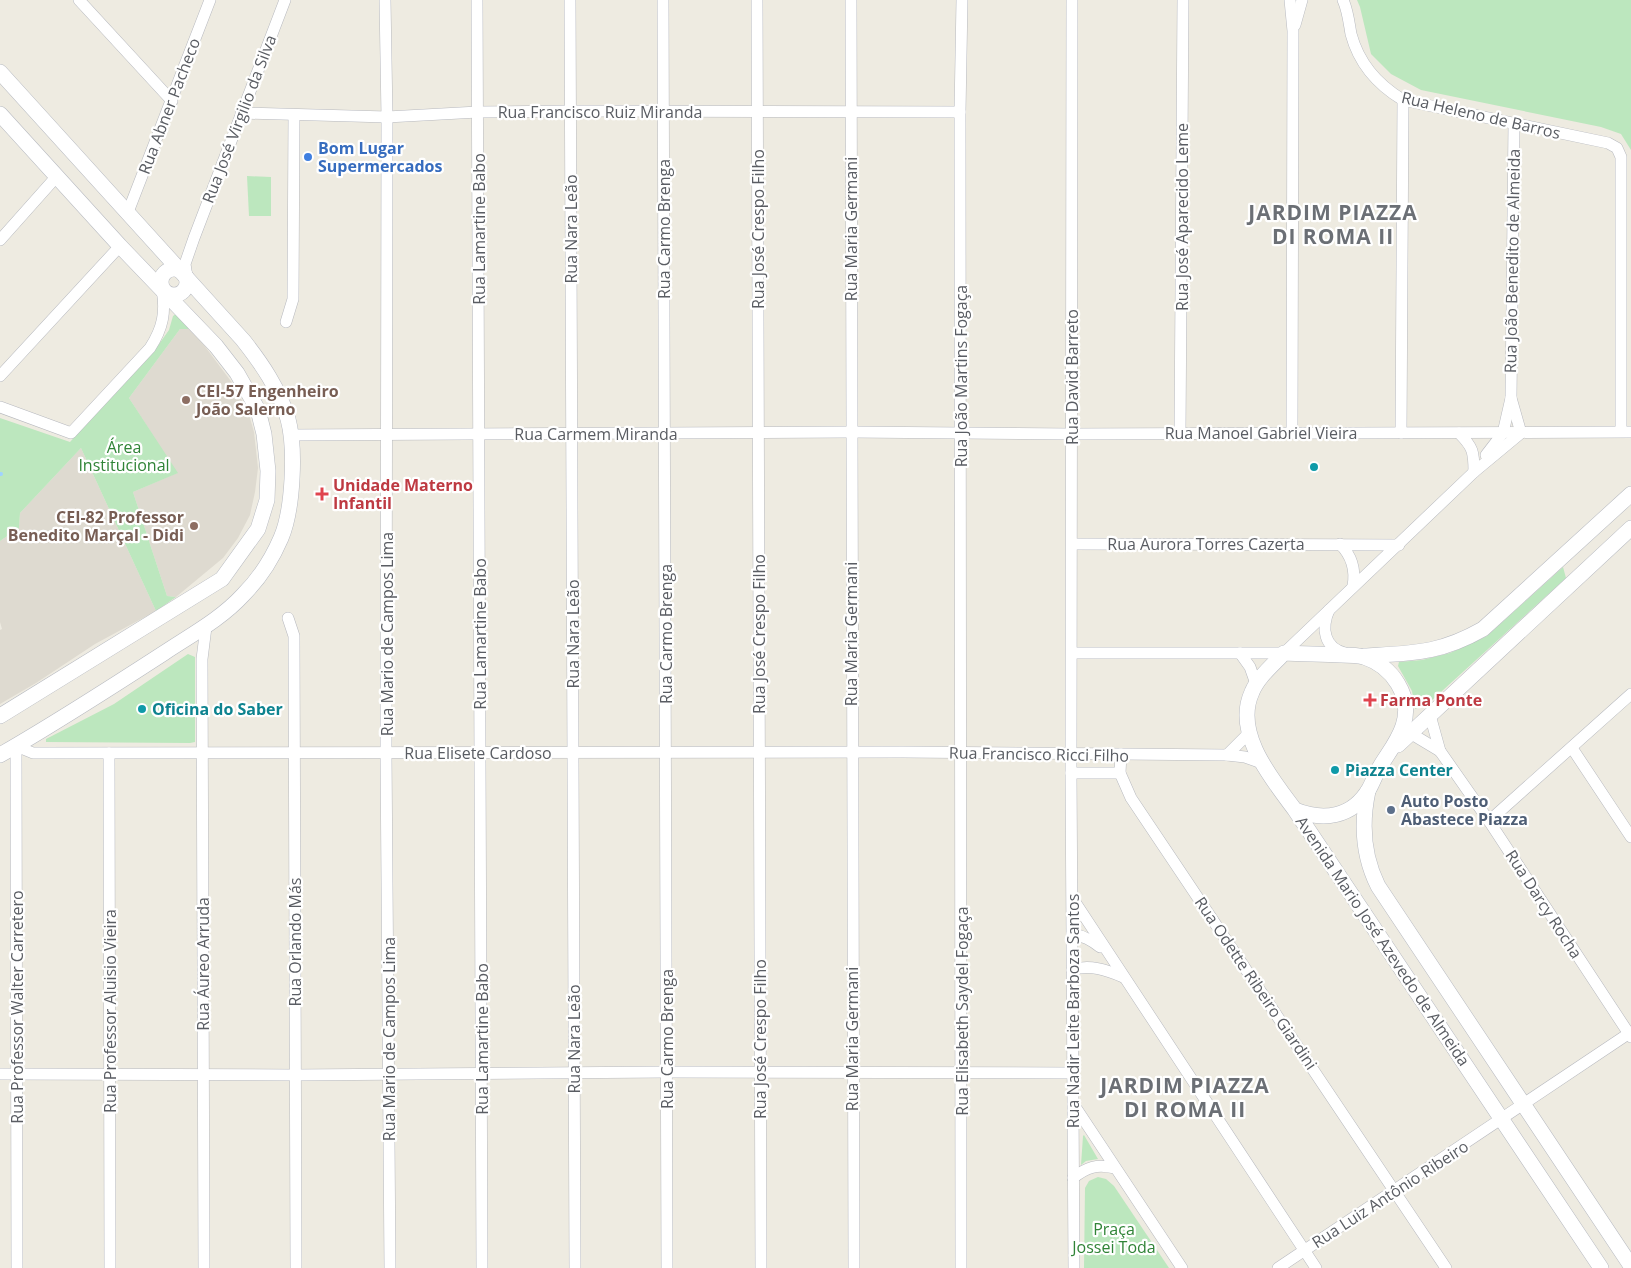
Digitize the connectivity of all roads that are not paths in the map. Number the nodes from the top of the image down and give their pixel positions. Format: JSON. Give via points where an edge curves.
{"nodes":[{"id":1,"x":79,"y":0,"type":"edge"},
{"id":2,"x":210,"y":0,"type":"edge"},
{"id":3,"x":285,"y":0,"type":"edge"},
{"id":4,"x":385,"y":0,"type":"edge"},
{"id":5,"x":477,"y":0,"type":"edge"},
{"id":6,"x":570,"y":0,"type":"edge"},
{"id":7,"x":663,"y":0,"type":"edge"},
{"id":8,"x":758,"y":0,"type":"edge"},
{"id":9,"x":851,"y":0,"type":"edge"},
{"id":10,"x":962,"y":0,"type":"edge"},
{"id":11,"x":1072,"y":0,"type":"edge"},
{"id":12,"x":1184,"y":0,"type":"edge"},
{"id":13,"x":1290,"y":0,"type":"edge"},
{"id":14,"x":1302,"y":0,"type":"edge"},
{"id":15,"x":1343,"y":0,"type":"edge"},
{"id":16,"x":1293,"y":31,"type":"junction"},
{"id":17,"x":0,"y":72,"type":"edge"},
{"id":18,"x":1404,"y":100,"type":"junction"},
{"id":19,"x":172,"y":101,"type":"junction"},
{"id":20,"x":570,"y":111,"type":"junction"},
{"id":21,"x":664,"y":111,"type":"junction"},
{"id":22,"x":478,"y":112,"type":"junction"},
{"id":23,"x":757,"y":112,"type":"junction"},
{"id":24,"x":851,"y":112,"type":"junction"},
{"id":25,"x":960,"y":112,"type":"junction"},
{"id":26,"x":241,"y":113,"type":"junction"},
{"id":27,"x":0,"y":114,"type":"edge"},
{"id":28,"x":294,"y":115,"type":"junction"},
{"id":29,"x":387,"y":117,"type":"junction"},
{"id":30,"x":1514,"y":124,"type":"junction"},
{"id":31,"x":58,"y":176,"type":"junction"},
{"id":32,"x":128,"y":212,"type":"junction"},
{"id":33,"x":194,"y":238,"type":"junction"},
{"id":34,"x":0,"y":240,"type":"edge"},
{"id":35,"x":120,"y":246,"type":"junction"},
{"id":36,"x":169,"y":262,"type":"junction"},
{"id":37,"x":187,"y":277,"type":"junction"},
{"id":38,"x":164,"y":291,"type":"junction"},
{"id":39,"x":286,"y":322,"type":"dead end"},
{"id":40,"x":0,"y":376,"type":"edge"},
{"id":41,"x":1511,"y":398,"type":"junction"},
{"id":42,"x":0,"y":408,"type":"edge"},
{"id":43,"x":258,"y":410,"type":"junction"},
{"id":44,"x":758,"y":432,"type":"junction"},
{"id":45,"x":851,"y":432,"type":"junction"},
{"id":46,"x":902,"y":432,"type":"joint"},
{"id":47,"x":961,"y":432,"type":"junction"},
{"id":48,"x":1292,"y":433,"type":"junction"},
{"id":49,"x":1401,"y":433,"type":"junction"},
{"id":50,"x":1459,"y":433,"type":"junction"},
{"id":51,"x":1504,"y":433,"type":"junction"},
{"id":52,"x":1521,"y":433,"type":"junction"},
{"id":53,"x":387,"y":434,"type":"junction"},
{"id":54,"x":480,"y":434,"type":"junction"},
{"id":55,"x":572,"y":434,"type":"junction"},
{"id":56,"x":665,"y":434,"type":"junction"},
{"id":57,"x":1072,"y":434,"type":"junction"},
{"id":58,"x":1180,"y":434,"type":"junction"},
{"id":59,"x":1628,"y":434,"type":"edge"},
{"id":60,"x":291,"y":435,"type":"junction"},
{"id":61,"x":1474,"y":472,"type":"junction"},
{"id":62,"x":1631,"y":494,"type":"edge"},
{"id":63,"x":1631,"y":528,"type":"edge"},
{"id":64,"x":1072,"y":544,"type":"junction"},
{"id":65,"x":1340,"y":544,"type":"junction"},
{"id":66,"x":1399,"y":545,"type":"junction"},
{"id":67,"x":1353,"y":586,"type":"junction"},
{"id":68,"x":1331,"y":607,"type":"junction"},
{"id":69,"x":288,"y":618,"type":"dead end"},
{"id":70,"x":206,"y":627,"type":"junction"},
{"id":71,"x":174,"y":646,"type":"junction"},
{"id":72,"x":1073,"y":653,"type":"junction"},
{"id":73,"x":1240,"y":653,"type":"junction"},
{"id":74,"x":1284,"y":653,"type":"junction"},
{"id":75,"x":1363,"y":656,"type":"junction"},
{"id":76,"x":202,"y":659,"type":"junction"},
{"id":77,"x":1256,"y":684,"type":"junction"},
{"id":78,"x":1631,"y":694,"type":"edge"},
{"id":79,"x":1430,"y":715,"type":"junction"},
{"id":80,"x":0,"y":716,"type":"edge"},
{"id":81,"x":1249,"y":733,"type":"junction"},
{"id":82,"x":1410,"y":733,"type":"junction"},
{"id":83,"x":16,"y":746,"type":"junction"},
{"id":84,"x":1572,"y":748,"type":"junction"},
{"id":85,"x":1440,"y":750,"type":"junction"},
{"id":86,"x":1391,"y":751,"type":"junction"},
{"id":87,"x":109,"y":753,"type":"junction"},
{"id":88,"x":203,"y":753,"type":"junction"},
{"id":89,"x":294,"y":753,"type":"junction"},
{"id":90,"x":386,"y":753,"type":"junction"},
{"id":91,"x":480,"y":753,"type":"junction"},
{"id":92,"x":574,"y":753,"type":"junction"},
{"id":93,"x":666,"y":753,"type":"junction"},
{"id":94,"x":760,"y":753,"type":"junction"},
{"id":95,"x":852,"y":753,"type":"junction"},
{"id":96,"x":960,"y":753,"type":"junction"},
{"id":97,"x":1072,"y":754,"type":"junction"},
{"id":98,"x":1121,"y":754,"type":"junction"},
{"id":99,"x":0,"y":755,"type":"edge"},
{"id":100,"x":1227,"y":755,"type":"junction"},
{"id":101,"x":1262,"y":763,"type":"junction"},
{"id":102,"x":1072,"y":773,"type":"junction"},
{"id":103,"x":1120,"y":773,"type":"junction"},
{"id":104,"x":1369,"y":789,"type":"junction"},
{"id":105,"x":1295,"y":810,"type":"junction"},
{"id":106,"x":1489,"y":821,"type":"junction"},
{"id":107,"x":1631,"y":837,"type":"edge"},
{"id":108,"x":1072,"y":898,"type":"junction"},
{"id":109,"x":1072,"y":934,"type":"junction"},
{"id":110,"x":1108,"y":953,"type":"junction"},
{"id":111,"x":1072,"y":970,"type":"junction"},
{"id":112,"x":1122,"y":976,"type":"junction"},
{"id":113,"x":1630,"y":1034,"type":"edge"},
{"id":114,"x":668,"y":1072,"type":"junction"},
{"id":115,"x":760,"y":1072,"type":"junction"},
{"id":116,"x":483,"y":1073,"type":"junction"},
{"id":117,"x":574,"y":1073,"type":"junction"},
{"id":118,"x":852,"y":1073,"type":"junction"},
{"id":119,"x":962,"y":1073,"type":"junction"},
{"id":120,"x":1073,"y":1073,"type":"junction"},
{"id":121,"x":0,"y":1074,"type":"edge"},
{"id":122,"x":16,"y":1074,"type":"junction"},
{"id":123,"x":110,"y":1074,"type":"junction"},
{"id":124,"x":204,"y":1074,"type":"junction"},
{"id":125,"x":389,"y":1074,"type":"junction"},
{"id":126,"x":295,"y":1075,"type":"junction"},
{"id":127,"x":1073,"y":1104,"type":"junction"},
{"id":128,"x":1524,"y":1105,"type":"junction"},
{"id":129,"x":1502,"y":1119,"type":"junction"},
{"id":130,"x":1114,"y":1168,"type":"junction"},
{"id":131,"x":1073,"y":1178,"type":"junction"},
{"id":132,"x":1395,"y":1191,"type":"junction"},
{"id":133,"x":1304,"y":1251,"type":"junction"},
{"id":134,"x":1631,"y":1266,"type":"edge"},
{"id":135,"x":17,"y":1268,"type":"edge"},
{"id":136,"x":110,"y":1268,"type":"edge"},
{"id":137,"x":204,"y":1268,"type":"edge"},
{"id":138,"x":296,"y":1268,"type":"edge"},
{"id":139,"x":390,"y":1268,"type":"edge"},
{"id":140,"x":482,"y":1268,"type":"edge"},
{"id":141,"x":575,"y":1268,"type":"edge"},
{"id":142,"x":668,"y":1268,"type":"edge"},
{"id":143,"x":761,"y":1268,"type":"edge"},
{"id":144,"x":854,"y":1268,"type":"edge"},
{"id":145,"x":962,"y":1268,"type":"edge"},
{"id":146,"x":1074,"y":1268,"type":"edge"},
{"id":147,"x":1182,"y":1268,"type":"edge"},
{"id":148,"x":1278,"y":1268,"type":"edge"},
{"id":149,"x":1316,"y":1268,"type":"edge"},
{"id":150,"x":1446,"y":1268,"type":"edge"},
{"id":151,"x":1601,"y":1268,"type":"edge"}],
"edges":[{"from":1,"to":19,"type":"street"},
{"from":2,"to":19,"type":"street","name":"Rua Abner Pacheco"},
{"from":3,"to":26,"type":"street","name":"Rua José Virgilio da Silva"},
{"from":4,"to":29,"type":"street","name":"Rua Mario de Campos Lima"},
{"from":5,"to":22,"type":"street","name":"Rua Lamartine Babo"},
{"from":6,"to":20,"type":"street","name":"Rua Nara Leão"},
{"from":7,"to":21,"type":"street","name":"Rua Carmo Brenga"},
{"from":8,"to":23,"type":"street","name":"Rua José Crespo Filho"},
{"from":9,"to":24,"type":"street","name":"Rua Maria Germani"},
{"from":10,"to":25,"type":"street","name":"Rua João Martins Fogaça"},
{"from":11,"to":57,"type":"street","name":"Rua David Barreto"},
{"from":12,"to":58,"type":"street","name":"Rua José Aparecido Leme"},
{"from":13,"to":16,"type":"street"},
{"from":14,"to":16,"type":"street"},
{"from":15,"to":18,"type":"street","name":"Rua Heleno de Barros","via":[[1352,36],[1368,70],[1390,92]]},
{"from":16,"to":48,"type":"street"},
{"from":17,"to":32,"type":"street"},
{"from":18,"to":30,"type":"street","name":"Rua Heleno de Barros"},
{"from":18,"to":49,"type":"street"},
{"from":19,"to":32,"type":"street","name":"Rua Abner Pacheco"},
{"from":20,"to":21,"type":"street","name":"Rua Francisco Ruiz Miranda"},
{"from":20,"to":22,"type":"street","name":"Rua Francisco Ruiz Miranda"},
{"from":20,"to":55,"type":"street","name":"Rua Nara Leão"},
{"from":21,"to":23,"type":"street","name":"Rua Francisco Ruiz Miranda"},
{"from":21,"to":56,"type":"street","name":"Rua Carmo Brenga"},
{"from":22,"to":29,"type":"street","name":"Rua Francisco Ruiz Miranda"},
{"from":22,"to":54,"type":"street","name":"Rua Lamartine Babo"},
{"from":23,"to":24,"type":"street","name":"Rua Francisco Ruiz Miranda"},
{"from":23,"to":44,"type":"street","name":"Rua José Crespo Filho"},
{"from":24,"to":25,"type":"street","name":"Rua Francisco Ruiz Miranda"},
{"from":24,"to":45,"type":"street","name":"Rua Maria Germani"},
{"from":25,"to":47,"type":"street","name":"Rua João Martins Fogaça"},
{"from":26,"to":28,"type":"street","name":"Rua Francisco Ruiz Miranda"},
{"from":26,"to":33,"type":"street","name":"Rua José Virgilio da Silva"},
{"from":27,"to":31,"type":"street"},
{"from":28,"to":29,"type":"street","name":"Rua Francisco Ruiz Miranda"},
{"from":28,"to":39,"type":"street","via":[[293,298]]},
{"from":29,"to":53,"type":"street","name":"Rua Mario de Campos Lima"},
{"from":30,"to":41,"type":"street","name":"Rua João Benedito de Almeida"},
{"from":30,"to":59,"type":"street","name":"Rua Heleno de Barros","via":[[1608,143],[1622,157]]},
{"from":31,"to":34,"type":"street"},
{"from":31,"to":35,"type":"street"},
{"from":32,"to":36,"type":"street"},
{"from":33,"to":36,"type":"street","name":"Rua José Virgilio da Silva"},
{"from":33,"to":37,"type":"street","name":"Rua José Virgilio da Silva","via":[[185,264]]},
{"from":35,"to":38,"type":"street"},
{"from":35,"to":40,"type":"street"},
{"from":36,"to":37,"type":"street"},
{"from":36,"to":38,"type":"street","via":[[160,282]]},
{"from":37,"to":38,"type":"street","via":[[184,292],[172,296]]},
{"from":37,"to":60,"type":"street","via":[[259,360],[287,417]]},
{"from":38,"to":42,"type":"street","via":[[161,330],[156,340],[71,433]]},
{"from":38,"to":43,"type":"street","via":[[216,346],[237,373]]},
{"from":41,"to":51,"type":"street","name":"Rua João Benedito de Almeida"},
{"from":41,"to":52,"type":"street","name":"Rua João Benedito de Almeida"},
{"from":43,"to":60,"type":"street","via":[[273,431]]},
{"from":43,"to":80,"type":"street","via":[[268,471],[267,500],[258,529],[222,579]]},
{"from":44,"to":45,"type":"street","name":"Rua Carmem Miranda"},
{"from":44,"to":56,"type":"street","name":"Rua Carmem Miranda"},
{"from":44,"to":94,"type":"street","name":"Rua José Crespo Filho"},
{"from":45,"to":46,"type":"street","name":"Rua Carmem Miranda"},
{"from":45,"to":95,"type":"street","name":"Rua Maria Germani"},
{"from":46,"to":47,"type":"street","name":"Rua Manoel Gabriel Vieira"},
{"from":47,"to":57,"type":"street","name":"Rua Manoel Gabriel Vieira"},
{"from":47,"to":96,"type":"street","name":"Rua João Martins Fogaça"},
{"from":48,"to":49,"type":"street","name":"Rua Manoel Gabriel Vieira"},
{"from":48,"to":58,"type":"street","name":"Rua Manoel Gabriel Vieira"},
{"from":49,"to":50,"type":"street","name":"Rua Manoel Gabriel Vieira"},
{"from":50,"to":51,"type":"street","name":"Rua Manoel Gabriel Vieira"},
{"from":50,"to":61,"type":"street","via":[[1474,452]]},
{"from":51,"to":52,"type":"street","name":"Rua Manoel Gabriel Vieira"},
{"from":51,"to":61,"type":"street","name":"Rua João Benedito de Almeida"},
{"from":52,"to":59,"type":"street","name":"Rua Manoel Gabriel Vieira"},
{"from":52,"to":61,"type":"street","name":"Rua João Benedito de Almeida"},
{"from":53,"to":54,"type":"street","name":"Rua Carmem Miranda"},
{"from":53,"to":60,"type":"street","name":"Rua Carmem Miranda"},
{"from":53,"to":90,"type":"street","name":"Rua Mario de Campos Lima"},
{"from":54,"to":55,"type":"street","name":"Rua Carmem Miranda"},
{"from":54,"to":91,"type":"street","name":"Rua Lamartine Babo"},
{"from":55,"to":56,"type":"street","name":"Rua Carmem Miranda"},
{"from":55,"to":92,"type":"street","name":"Rua Nara Leão"},
{"from":56,"to":93,"type":"street","name":"Rua Carmo Brenga"},
{"from":57,"to":58,"type":"street","name":"Rua Manoel Gabriel Vieira"},
{"from":57,"to":64,"type":"street","name":"Rua David Barreto"},
{"from":60,"to":70,"type":"street","via":[[289,503],[281,538],[264,571],[243,596]]},
{"from":61,"to":66,"type":"street","name":"Rua João Benedito de Almeida"},
{"from":62,"to":75,"type":"street","via":[[1483,629],[1434,650]]},
{"from":63,"to":79,"type":"street"},
{"from":64,"to":65,"type":"street","name":"Rua Aurora Torres Cazerta"},
{"from":64,"to":72,"type":"street","name":"Rua David Barreto"},
{"from":65,"to":66,"type":"street","name":"Rua Aurora Torres Cazerta"},
{"from":65,"to":67,"type":"street","via":[[1353,563]]},
{"from":66,"to":67,"type":"street","name":"Rua João Benedito de Almeida"},
{"from":67,"to":68,"type":"street","name":"Rua João Benedito de Almeida"},
{"from":68,"to":74,"type":"street","name":"Rua João Benedito de Almeida"},
{"from":68,"to":75,"type":"street","via":[[1324,627],[1328,641],[1337,651]]},
{"from":69,"to":89,"type":"street","name":"Rua Orlando Más","via":[[294,636]]},
{"from":70,"to":71,"type":"street"},
{"from":70,"to":76,"type":"street","name":"Rua Áureo Arruda"},
{"from":71,"to":76,"type":"street","via":[[194,646]]},
{"from":71,"to":83,"type":"street"},
{"from":72,"to":73,"type":"street"},
{"from":72,"to":97,"type":"street","name":"Rua David Barreto"},
{"from":73,"to":74,"type":"street"},
{"from":73,"to":77,"type":"street"},
{"from":74,"to":75,"type":"street"},
{"from":74,"to":77,"type":"street"},
{"from":75,"to":86,"type":"street","via":[[1388,670],[1404,697],[1404,724]]},
{"from":76,"to":88,"type":"street","name":"Rua Áureo Arruda"},
{"from":77,"to":81,"type":"street","via":[[1247,706]]},
{"from":78,"to":84,"type":"street"},
{"from":79,"to":82,"type":"street"},
{"from":79,"to":85,"type":"street","name":"Rua Darcy Rocha"},
{"from":81,"to":100,"type":"street"},
{"from":81,"to":101,"type":"street"},
{"from":82,"to":85,"type":"street","name":"Rua Darcy Rocha"},
{"from":82,"to":86,"type":"street"},
{"from":83,"to":87,"type":"street","name":"Rua Elisete Cardoso","via":[[34,753]]},
{"from":83,"to":99,"type":"street"},
{"from":83,"to":122,"type":"street","name":"Rua Professor Walter Carretero"},
{"from":84,"to":106,"type":"street"},
{"from":84,"to":107,"type":"street"},
{"from":85,"to":106,"type":"street","name":"Rua Darcy Rocha"},
{"from":86,"to":104,"type":"street"},
{"from":87,"to":88,"type":"street","name":"Rua Elisete Cardoso"},
{"from":87,"to":123,"type":"street","name":"Rua Professor Aluisio Vieira"},
{"from":88,"to":89,"type":"street","name":"Rua Elisete Cardoso"},
{"from":88,"to":124,"type":"street","name":"Rua Áureo Arruda"},
{"from":89,"to":90,"type":"street","name":"Rua Elisete Cardoso"},
{"from":89,"to":126,"type":"street","name":"Rua Orlando Más"},
{"from":90,"to":91,"type":"street","name":"Rua Elisete Cardoso"},
{"from":90,"to":125,"type":"street","name":"Rua Mario de Campos Lima"},
{"from":91,"to":92,"type":"street","name":"Rua Elisete Cardoso"},
{"from":91,"to":116,"type":"street","name":"Rua Lamartine Babo"},
{"from":92,"to":93,"type":"street","name":"Rua Elisete Cardoso"},
{"from":92,"to":117,"type":"street","name":"Rua Nara Leão"},
{"from":93,"to":94,"type":"street","name":"Rua Elisete Cardoso"},
{"from":93,"to":114,"type":"street","name":"Rua Carmo Brenga"},
{"from":94,"to":95,"type":"street","name":"Rua Elisete Cardoso"},
{"from":94,"to":115,"type":"street","name":"Rua José Crespo Filho"},
{"from":95,"to":96,"type":"street","name":"Rua Francisco Ricci Filho"},
{"from":95,"to":118,"type":"street","name":"Rua Maria Germani"},
{"from":96,"to":97,"type":"street","name":"Rua Francisco Ricci Filho"},
{"from":96,"to":119,"type":"street","name":"Rua Elisabeth Saydel Fogaça"},
{"from":97,"to":98,"type":"street","name":"Rua Francisco Ricci Filho"},
{"from":97,"to":102,"type":"street","name":"Rua Nadir Leite Barboza Santos"},
{"from":98,"to":100,"type":"street","name":"Rua Francisco Ricci Filho"},
{"from":98,"to":103,"type":"street","name":"Rua Odette Ribeiro Giardini"},
{"from":100,"to":101,"type":"street","name":"Rua Francisco Ricci Filho"},
{"from":101,"to":105,"type":"street","name":"Avenida Mario José Azevedo de Almeida"},
{"from":102,"to":103,"type":"street"},
{"from":102,"to":108,"type":"street","name":"Rua Nadir Leite Barboza Santos"},
{"from":103,"to":132,"type":"street","name":"Rua Odette Ribeiro Giardini","via":[[1131,798]]},
{"from":104,"to":105,"type":"street","via":[[1352,807],[1337,815],[1314,816]]},
{"from":104,"to":128,"type":"street","name":"Avenida Mario José Azevedo de Almeida","via":[[1364,830],[1372,873]]},
{"from":105,"to":129,"type":"street","name":"Avenida Mario José Azevedo de Almeida"},
{"from":106,"to":113,"type":"street","name":"Rua Darcy Rocha"},
{"from":108,"to":109,"type":"street","name":"Rua Nadir Leite Barboza Santos"},
{"from":108,"to":110,"type":"street"},
{"from":109,"to":110,"type":"street","via":[[1091,940]]},
{"from":109,"to":111,"type":"street","name":"Rua Nadir Leite Barboza Santos"},
{"from":110,"to":112,"type":"street"},
{"from":111,"to":112,"type":"street","via":[[1087,967]]},
{"from":111,"to":120,"type":"street","name":"Rua Nadir Leite Barboza Santos"},
{"from":112,"to":133,"type":"street"},
{"from":113,"to":128,"type":"street","name":"Rua Luiz Antônio Ribeiro"},
{"from":114,"to":115,"type":"street"},
{"from":114,"to":117,"type":"street"},
{"from":114,"to":142,"type":"street","name":"Rua Carmo Brenga"},
{"from":115,"to":118,"type":"street"},
{"from":115,"to":143,"type":"street","name":"Rua José Crespo Filho"},
{"from":116,"to":117,"type":"street"},
{"from":116,"to":125,"type":"street"},
{"from":116,"to":140,"type":"street","name":"Rua Lamartine Babo"},
{"from":117,"to":141,"type":"street","name":"Rua Nara Leão"},
{"from":118,"to":119,"type":"street"},
{"from":118,"to":144,"type":"street","name":"Rua Maria Germani"},
{"from":119,"to":120,"type":"street"},
{"from":119,"to":145,"type":"street","name":"Rua Elisabeth Saydel Fogaça"},
{"from":120,"to":127,"type":"street","name":"Rua Nadir Leite Barboza Santos"},
{"from":121,"to":122,"type":"street"},
{"from":122,"to":123,"type":"street"},
{"from":122,"to":135,"type":"street","name":"Rua Professor Walter Carretero"},
{"from":123,"to":124,"type":"street"},
{"from":123,"to":136,"type":"street","name":"Rua Professor Aluisio Vieira"},
{"from":124,"to":126,"type":"street"},
{"from":124,"to":137,"type":"street","name":"Rua Áureo Arruda"},
{"from":125,"to":126,"type":"street"},
{"from":125,"to":139,"type":"street","name":"Rua Mario de Campos Lima"},
{"from":126,"to":138,"type":"street","name":"Rua Orlando Más"},
{"from":127,"to":130,"type":"street"},
{"from":127,"to":131,"type":"street","name":"Rua Nadir Leite Barboza Santos"},
{"from":128,"to":129,"type":"street","name":"Rua Luiz Antônio Ribeiro"},
{"from":128,"to":134,"type":"street","name":"Avenida Mario José Azevedo de Almeida"},
{"from":129,"to":132,"type":"street","name":"Rua Luiz Antônio Ribeiro"},
{"from":129,"to":151,"type":"street","name":"Avenida Mario José Azevedo de Almeida"},
{"from":130,"to":131,"type":"street","via":[[1102,1165],[1081,1171]]},
{"from":130,"to":147,"type":"street"},
{"from":131,"to":146,"type":"street","name":"Rua Nadir Leite Barboza Santos"},
{"from":132,"to":133,"type":"street","name":"Rua Luiz Antônio Ribeiro"},
{"from":132,"to":150,"type":"street","name":"Rua Odette Ribeiro Giardini"},
{"from":133,"to":148,"type":"street","name":"Rua Luiz Antônio Ribeiro"},
{"from":133,"to":149,"type":"street"}]}
